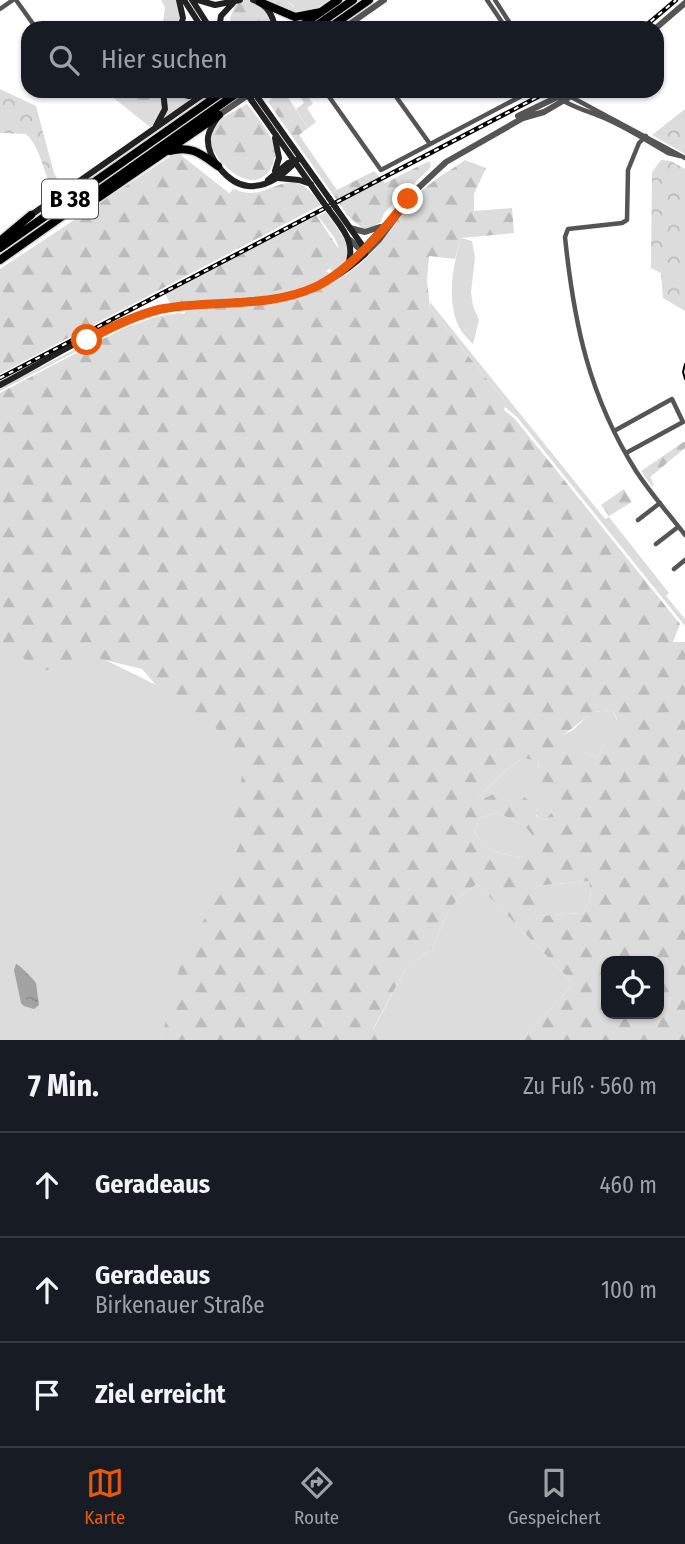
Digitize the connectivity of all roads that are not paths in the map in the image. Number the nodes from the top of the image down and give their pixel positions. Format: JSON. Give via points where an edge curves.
{"nodes":[{"id":1,"x":181,"y":0,"type":"edge"},
{"id":2,"x":195,"y":0,"type":"edge"},
{"id":3,"x":338,"y":0,"type":"edge"},
{"id":4,"x":353,"y":0,"type":"edge"},
{"id":5,"x":369,"y":0,"type":"edge"},
{"id":6,"x":384,"y":0,"type":"edge"},
{"id":7,"x":487,"y":0,"type":"edge"},
{"id":8,"x":495,"y":0,"type":"edge"},
{"id":9,"x":13,"y":1,"type":"edge"},
{"id":10,"x":237,"y":1,"type":"edge"},
{"id":11,"x":257,"y":1,"type":"edge"},
{"id":12,"x":685,"y":3,"type":"edge"},
{"id":13,"x":0,"y":9,"type":"edge"},
{"id":14,"x":321,"y":12,"type":"junction"},
{"id":15,"x":30,"y":21,"type":"edge"},
{"id":16,"x":182,"y":21,"type":"edge"},
{"id":17,"x":197,"y":21,"type":"edge"},
{"id":18,"x":206,"y":21,"type":"edge"},
{"id":19,"x":221,"y":21,"type":"edge"},
{"id":20,"x":273,"y":21,"type":"edge"},
{"id":21,"x":308,"y":21,"type":"edge"},
{"id":22,"x":323,"y":21,"type":"edge"},
{"id":23,"x":339,"y":21,"type":"edge"},
{"id":24,"x":354,"y":21,"type":"edge"},
{"id":25,"x":501,"y":21,"type":"edge"},
{"id":26,"x":508,"y":21,"type":"edge"},
{"id":27,"x":664,"y":21,"type":"edge"},
{"id":28,"x":164,"y":98,"type":"edge"},
{"id":29,"x":198,"y":98,"type":"edge"},
{"id":30,"x":214,"y":98,"type":"edge"},
{"id":31,"x":230,"y":98,"type":"edge"},
{"id":32,"x":250,"y":98,"type":"edge"},
{"id":33,"x":257,"y":98,"type":"edge"},
{"id":34,"x":257,"y":98,"type":"edge"},
{"id":35,"x":330,"y":98,"type":"edge"},
{"id":36,"x":398,"y":98,"type":"edge"},
{"id":37,"x":518,"y":98,"type":"edge"},
{"id":38,"x":558,"y":98,"type":"edge"},
{"id":39,"x":569,"y":98,"type":"edge"},
{"id":40,"x":570,"y":98,"type":"edge"},
{"id":41,"x":219,"y":115,"type":"junction"},
{"id":42,"x":153,"y":131,"type":"junction"},
{"id":43,"x":274,"y":132,"type":"junction"},
{"id":44,"x":645,"y":139,"type":"junction"},
{"id":45,"x":430,"y":144,"type":"junction"},
{"id":46,"x":164,"y":153,"type":"junction"},
{"id":47,"x":682,"y":157,"type":"edge"},
{"id":48,"x":297,"y":160,"type":"junction"},
{"id":49,"x":218,"y":166,"type":"junction"},
{"id":50,"x":275,"y":176,"type":"junction"},
{"id":51,"x":311,"y":184,"type":"junction"},
{"id":52,"x":326,"y":200,"type":"junction"},
{"id":53,"x":79,"y":205,"type":"junction"},
{"id":54,"x":332,"y":209,"type":"junction"},
{"id":55,"x":31,"y":215,"type":"joint"},
{"id":56,"x":396,"y":215,"type":"junction"},
{"id":57,"x":385,"y":225,"type":"junction"},
{"id":58,"x":350,"y":228,"type":"junction"},
{"id":59,"x":0,"y":239,"type":"edge"},
{"id":60,"x":350,"y":240,"type":"junction"},
{"id":61,"x":0,"y":248,"type":"edge"},
{"id":62,"x":363,"y":251,"type":"junction"},
{"id":63,"x":0,"y":260,"type":"edge"},
{"id":64,"x":348,"y":266,"type":"junction"},
{"id":65,"x":0,"y":385,"type":"edge"},
{"id":66,"x":614,"y":430,"type":"junction"},
{"id":67,"x":626,"y":453,"type":"junction"},
{"id":68,"x":660,"y":503,"type":"junction"},
{"id":69,"x":638,"y":520,"type":"dead end"},
{"id":70,"x":678,"y":527,"type":"junction"},
{"id":71,"x":685,"y":535,"type":"edge"},
{"id":72,"x":656,"y":544,"type":"dead end"},
{"id":73,"x":685,"y":560,"type":"edge"},
{"id":74,"x":674,"y":569,"type":"dead end"}],
"edges":[{"from":1,"to":16,"type":"main road"},
{"from":1,"to":17,"type":"main road"},
{"from":2,"to":10,"type":"main road","via":[[215,5]]},
{"from":2,"to":18,"type":"main road"},
{"from":3,"to":14,"type":"highway"},
{"from":4,"to":22,"type":"highway"},
{"from":5,"to":23,"type":"highway"},
{"from":6,"to":24,"type":"street"},
{"from":7,"to":25,"type":"street"},
{"from":8,"to":26,"type":"street"},
{"from":9,"to":13,"type":"street"},
{"from":9,"to":15,"type":"street"},
{"from":10,"to":19,"type":"main road"},
{"from":11,"to":14,"type":"highway","via":[[295,18]]},
{"from":11,"to":20,"type":"main road"},
{"from":12,"to":27,"type":"street"},
{"from":14,"to":21,"type":"highway"},
{"from":28,"to":42,"type":"main road","via":[[165,109]]},
{"from":29,"to":42,"type":"main road"},
{"from":30,"to":61,"type":"highway","number":"B 38"},
{"from":31,"to":53,"type":"highway","number":"B 38"},
{"from":32,"to":41,"type":"street"},
{"from":33,"to":43,"type":"main road"},
{"from":34,"to":48,"type":"main road"},
{"from":35,"to":45,"type":"street","via":[[380,170]]},
{"from":36,"to":45,"type":"street"},
{"from":37,"to":45,"type":"street"},
{"from":38,"to":56,"type":"street","via":[[473,140],[431,174]]},
{"from":39,"to":44,"type":"street"},
{"from":40,"to":44,"type":"street"},
{"from":41,"to":46,"type":"highway"},
{"from":41,"to":49,"type":"main road","via":[[208,136]]},
{"from":42,"to":55,"type":"main road"},
{"from":43,"to":48,"type":"main road"},
{"from":43,"to":50,"type":"main road","via":[[279,151]]},
{"from":44,"to":47,"type":"street"},
{"from":44,"to":66,"type":"street","via":[[627,178],[627,220],[568,229],[565,237],[579,334]]},
{"from":46,"to":49,"type":"highway","via":[[188,148]]},
{"from":46,"to":53,"type":"highway","via":[[95,200]]},
{"from":48,"to":50,"type":"main road"},
{"from":48,"to":51,"type":"main road"},
{"from":48,"to":52,"type":"main road"},
{"from":49,"to":50,"type":"main road","via":[[242,185],[267,182]]},
{"from":50,"to":51,"type":"main road"},
{"from":51,"to":52,"type":"main road"},
{"from":52,"to":54,"type":"main road","bridge":true},
{"from":53,"to":63,"type":"highway","number":"B 38"},
{"from":54,"to":58,"type":"main road"},
{"from":54,"to":60,"type":"main road"},
{"from":55,"to":59,"type":"highway"},
{"from":56,"to":57,"type":"street"},
{"from":56,"to":62,"type":"street","via":[[379,240]]},
{"from":57,"to":58,"type":"street","via":[[371,231]]},
{"from":57,"to":62,"type":"street"},
{"from":58,"to":62,"type":"main road"},
{"from":60,"to":62,"type":"street"},
{"from":60,"to":64,"type":"main road"},
{"from":62,"to":64,"type":"main road"},
{"from":64,"to":65,"type":"main road","via":[[309,290],[281,298],[147,313]]},
{"from":66,"to":67,"type":"street"},
{"from":66,"to":67,"type":"street","via":[[672,399],[683,422]]},
{"from":67,"to":68,"type":"street"},
{"from":68,"to":69,"type":"street"},
{"from":68,"to":70,"type":"street"},
{"from":70,"to":71,"type":"street"},
{"from":70,"to":72,"type":"street"},
{"from":73,"to":74,"type":"street"}]}
